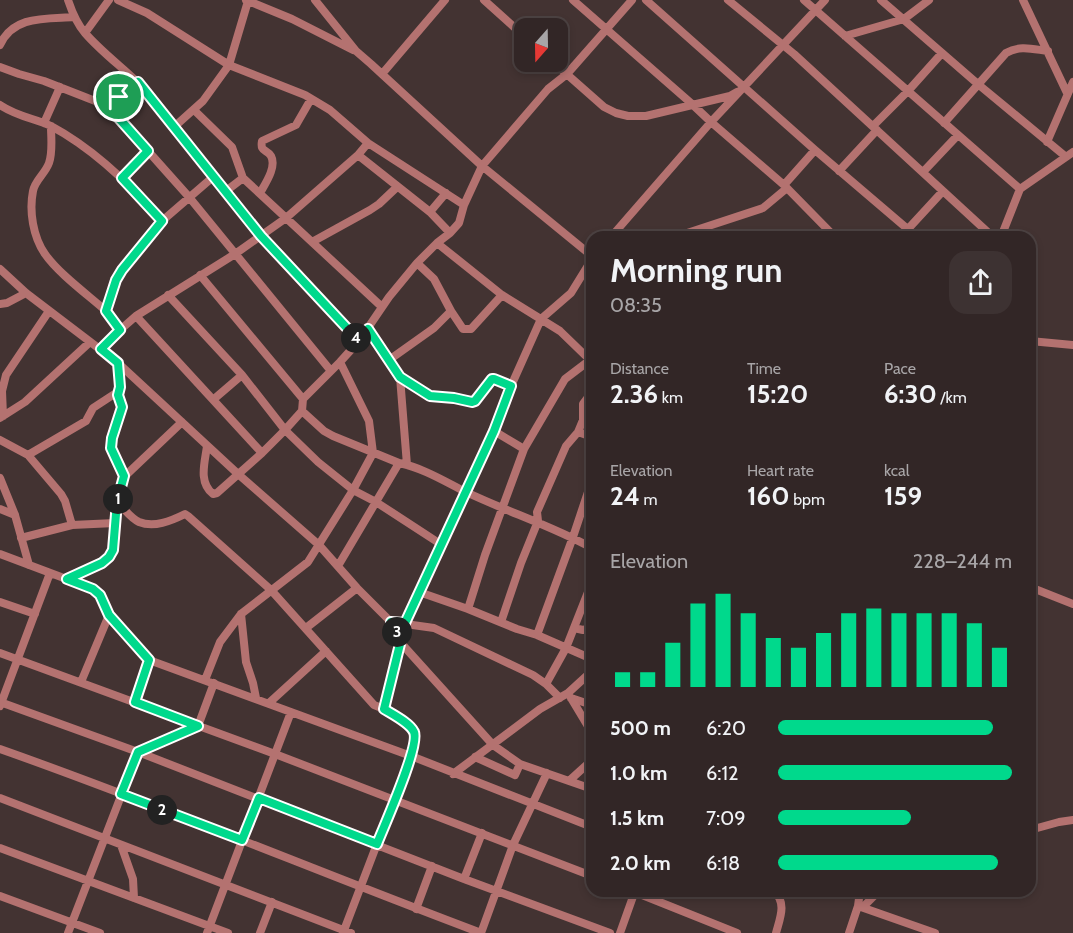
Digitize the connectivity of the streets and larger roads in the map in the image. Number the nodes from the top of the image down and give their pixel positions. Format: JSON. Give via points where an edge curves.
{"nodes":[{"id":1,"x":68,"y":0,"type":"edge"},
{"id":2,"x":109,"y":0,"type":"edge"},
{"id":3,"x":118,"y":0,"type":"edge"},
{"id":4,"x":315,"y":0,"type":"edge"},
{"id":5,"x":446,"y":0,"type":"edge"},
{"id":6,"x":483,"y":0,"type":"edge"},
{"id":7,"x":573,"y":0,"type":"edge"},
{"id":8,"x":632,"y":0,"type":"edge"},
{"id":9,"x":646,"y":0,"type":"edge"},
{"id":10,"x":728,"y":0,"type":"edge"},
{"id":11,"x":804,"y":0,"type":"edge"},
{"id":12,"x":825,"y":0,"type":"edge"},
{"id":13,"x":881,"y":0,"type":"edge"},
{"id":14,"x":929,"y":0,"type":"edge"},
{"id":15,"x":1023,"y":0,"type":"edge"},
{"id":16,"x":247,"y":1,"type":"edge"},
{"id":17,"x":816,"y":10,"type":"junction"},
{"id":18,"x":74,"y":17,"type":"junction"},
{"id":19,"x":904,"y":20,"type":"junction"},
{"id":20,"x":514,"y":27,"type":"edge"},
{"id":21,"x":606,"y":29,"type":"junction"},
{"id":22,"x":85,"y":33,"type":"junction"},
{"id":23,"x":845,"y":36,"type":"junction"},
{"id":24,"x":0,"y":45,"type":"edge"},
{"id":25,"x":783,"y":45,"type":"junction"},
{"id":26,"x":356,"y":51,"type":"junction"},
{"id":27,"x":1048,"y":51,"type":"junction"},
{"id":28,"x":942,"y":53,"type":"junction"},
{"id":29,"x":229,"y":65,"type":"junction"},
{"id":30,"x":0,"y":67,"type":"edge"},
{"id":31,"x":565,"y":72,"type":"edge"},
{"id":32,"x":382,"y":74,"type":"junction"},
{"id":33,"x":567,"y":74,"type":"junction"},
{"id":34,"x":138,"y":82,"type":"junction"},
{"id":35,"x":1073,"y":82,"type":"edge"},
{"id":36,"x":979,"y":85,"type":"junction"},
{"id":37,"x":60,"y":87,"type":"junction"},
{"id":38,"x":742,"y":88,"type":"junction"},
{"id":39,"x":908,"y":91,"type":"junction"},
{"id":40,"x":1067,"y":93,"type":"junction"},
{"id":41,"x":311,"y":99,"type":"junction"},
{"id":42,"x":692,"y":104,"type":"junction"},
{"id":43,"x":0,"y":105,"type":"edge"},
{"id":44,"x":108,"y":106,"type":"junction"},
{"id":45,"x":194,"y":110,"type":"junction"},
{"id":46,"x":711,"y":122,"type":"junction"},
{"id":47,"x":944,"y":123,"type":"junction"},
{"id":48,"x":48,"y":125,"type":"junction"},
{"id":49,"x":174,"y":127,"type":"junction"},
{"id":50,"x":875,"y":128,"type":"junction"},
{"id":51,"x":958,"y":135,"type":"junction"},
{"id":52,"x":368,"y":142,"type":"junction"},
{"id":53,"x":1047,"y":142,"type":"junction"},
{"id":54,"x":815,"y":150,"type":"junction"},
{"id":55,"x":148,"y":151,"type":"junction"},
{"id":56,"x":1069,"y":154,"type":"edge"},
{"id":57,"x":358,"y":155,"type":"junction"},
{"id":58,"x":482,"y":166,"type":"junction"},
{"id":59,"x":839,"y":171,"type":"junction"},
{"id":60,"x":923,"y":172,"type":"junction"},
{"id":61,"x":213,"y":177,"type":"junction"},
{"id":62,"x":122,"y":178,"type":"junction"},
{"id":63,"x":243,"y":178,"type":"junction"},
{"id":64,"x":397,"y":187,"type":"junction"},
{"id":65,"x":785,"y":187,"type":"junction"},
{"id":66,"x":1020,"y":189,"type":"junction"},
{"id":67,"x":226,"y":191,"type":"junction"},
{"id":68,"x":943,"y":191,"type":"junction"},
{"id":69,"x":260,"y":193,"type":"junction"},
{"id":70,"x":446,"y":193,"type":"junction"},
{"id":71,"x":189,"y":197,"type":"junction"},
{"id":72,"x":464,"y":205,"type":"junction"},
{"id":73,"x":430,"y":212,"type":"junction"},
{"id":74,"x":286,"y":218,"type":"junction"},
{"id":75,"x":162,"y":221,"type":"junction"},
{"id":76,"x":908,"y":229,"type":"junction"},
{"id":77,"x":616,"y":231,"type":"edge"},
{"id":78,"x":693,"y":231,"type":"edge"},
{"id":79,"x":826,"y":231,"type":"edge"},
{"id":80,"x":910,"y":231,"type":"edge"},
{"id":81,"x":986,"y":231,"type":"edge"},
{"id":82,"x":1003,"y":231,"type":"edge"},
{"id":83,"x":450,"y":233,"type":"junction"},
{"id":84,"x":261,"y":236,"type":"junction"},
{"id":85,"x":312,"y":242,"type":"junction"},
{"id":86,"x":437,"y":243,"type":"junction"},
{"id":87,"x":586,"y":253,"type":"edge"},
{"id":88,"x":235,"y":254,"type":"junction"},
{"id":89,"x":417,"y":263,"type":"junction"},
{"id":90,"x":586,"y":268,"type":"edge"},
{"id":91,"x":0,"y":269,"type":"edge"},
{"id":92,"x":200,"y":275,"type":"junction"},
{"id":93,"x":26,"y":292,"type":"junction"},
{"id":94,"x":168,"y":295,"type":"junction"},
{"id":95,"x":502,"y":295,"type":"junction"},
{"id":96,"x":0,"y":304,"type":"edge"},
{"id":97,"x":382,"y":307,"type":"junction"},
{"id":98,"x":49,"y":310,"type":"junction"},
{"id":99,"x":106,"y":311,"type":"junction"},
{"id":100,"x":451,"y":311,"type":"junction"},
{"id":101,"x":136,"y":316,"type":"junction"},
{"id":102,"x":541,"y":319,"type":"junction"},
{"id":103,"x":368,"y":329,"type":"junction"},
{"id":104,"x":120,"y":330,"type":"junction"},
{"id":105,"x":359,"y":341,"type":"junction"},
{"id":106,"x":90,"y":342,"type":"junction"},
{"id":107,"x":1036,"y":342,"type":"edge"},
{"id":108,"x":1073,"y":345,"type":"edge"},
{"id":109,"x":101,"y":349,"type":"junction"},
{"id":110,"x":586,"y":356,"type":"edge"},
{"id":111,"x":389,"y":360,"type":"junction"},
{"id":112,"x":340,"y":362,"type":"junction"},
{"id":113,"x":118,"y":363,"type":"junction"},
{"id":114,"x":586,"y":365,"type":"edge"},
{"id":115,"x":331,"y":371,"type":"junction"},
{"id":116,"x":242,"y":375,"type":"junction"},
{"id":117,"x":400,"y":377,"type":"junction"},
{"id":118,"x":511,"y":386,"type":"junction"},
{"id":119,"x":1,"y":391,"type":"edge"},
{"id":120,"x":119,"y":391,"type":"junction"},
{"id":121,"x":213,"y":399,"type":"junction"},
{"id":122,"x":303,"y":399,"type":"junction"},
{"id":123,"x":586,"y":400,"type":"edge"},
{"id":124,"x":302,"y":411,"type":"junction"},
{"id":125,"x":2,"y":417,"type":"edge"},
{"id":126,"x":182,"y":422,"type":"junction"},
{"id":127,"x":285,"y":430,"type":"junction"},
{"id":128,"x":494,"y":431,"type":"junction"},
{"id":129,"x":578,"y":432,"type":"junction"},
{"id":130,"x":586,"y":435,"type":"edge"},
{"id":131,"x":0,"y":440,"type":"edge"},
{"id":132,"x":207,"y":446,"type":"junction"},
{"id":133,"x":524,"y":449,"type":"junction"},
{"id":134,"x":262,"y":453,"type":"junction"},
{"id":135,"x":374,"y":453,"type":"junction"},
{"id":136,"x":28,"y":455,"type":"junction"},
{"id":137,"x":403,"y":464,"type":"junction"},
{"id":138,"x":238,"y":474,"type":"junction"},
{"id":139,"x":124,"y":476,"type":"junction"},
{"id":140,"x":0,"y":478,"type":"edge"},
{"id":141,"x":353,"y":490,"type":"junction"},
{"id":142,"x":467,"y":492,"type":"junction"},
{"id":143,"x":586,"y":498,"type":"edge"},
{"id":144,"x":117,"y":502,"type":"junction"},
{"id":145,"x":376,"y":502,"type":"junction"},
{"id":146,"x":503,"y":507,"type":"junction"},
{"id":147,"x":0,"y":509,"type":"edge"},
{"id":148,"x":15,"y":515,"type":"junction"},
{"id":149,"x":538,"y":522,"type":"junction"},
{"id":150,"x":115,"y":523,"type":"junction"},
{"id":151,"x":72,"y":525,"type":"junction"},
{"id":152,"x":573,"y":537,"type":"junction"},
{"id":153,"x":21,"y":538,"type":"junction"},
{"id":154,"x":442,"y":544,"type":"junction"},
{"id":155,"x":319,"y":545,"type":"junction"},
{"id":156,"x":586,"y":545,"type":"edge"},
{"id":157,"x":0,"y":554,"type":"edge"},
{"id":158,"x":29,"y":564,"type":"junction"},
{"id":159,"x":338,"y":566,"type":"junction"},
{"id":160,"x":50,"y":573,"type":"junction"},
{"id":161,"x":67,"y":579,"type":"junction"},
{"id":162,"x":357,"y":588,"type":"junction"},
{"id":163,"x":1036,"y":589,"type":"edge"},
{"id":164,"x":271,"y":590,"type":"junction"},
{"id":165,"x":419,"y":592,"type":"junction"},
{"id":166,"x":586,"y":597,"type":"edge"},
{"id":167,"x":0,"y":602,"type":"edge"},
{"id":168,"x":1073,"y":604,"type":"edge"},
{"id":169,"x":468,"y":609,"type":"junction"},
{"id":170,"x":35,"y":614,"type":"junction"},
{"id":171,"x":241,"y":614,"type":"junction"},
{"id":172,"x":109,"y":615,"type":"junction"},
{"id":173,"x":391,"y":622,"type":"junction"},
{"id":174,"x":501,"y":622,"type":"junction"},
{"id":175,"x":405,"y":623,"type":"junction"},
{"id":176,"x":306,"y":628,"type":"junction"},
{"id":177,"x":574,"y":628,"type":"junction"},
{"id":178,"x":586,"y":629,"type":"edge"},
{"id":179,"x":537,"y":635,"type":"junction"},
{"id":180,"x":400,"y":644,"type":"junction"},
{"id":181,"x":566,"y":648,"type":"junction"},
{"id":182,"x":326,"y":651,"type":"junction"},
{"id":183,"x":0,"y":653,"type":"edge"},
{"id":184,"x":586,"y":656,"type":"edge"},
{"id":185,"x":18,"y":660,"type":"junction"},
{"id":186,"x":149,"y":660,"type":"junction"},
{"id":187,"x":586,"y":678,"type":"edge"},
{"id":188,"x":205,"y":680,"type":"junction"},
{"id":189,"x":81,"y":682,"type":"junction"},
{"id":190,"x":214,"y":683,"type":"junction"},
{"id":191,"x":546,"y":684,"type":"junction"},
{"id":192,"x":570,"y":696,"type":"junction"},
{"id":193,"x":255,"y":698,"type":"junction"},
{"id":194,"x":560,"y":698,"type":"junction"},
{"id":195,"x":135,"y":702,"type":"junction"},
{"id":196,"x":269,"y":703,"type":"junction"},
{"id":197,"x":586,"y":703,"type":"edge"},
{"id":198,"x":0,"y":704,"type":"edge"},
{"id":199,"x":384,"y":709,"type":"junction"},
{"id":200,"x":291,"y":712,"type":"junction"},
{"id":201,"x":586,"y":723,"type":"edge"},
{"id":202,"x":198,"y":726,"type":"junction"},
{"id":203,"x":493,"y":745,"type":"junction"},
{"id":204,"x":0,"y":749,"type":"edge"},
{"id":205,"x":138,"y":752,"type":"junction"},
{"id":206,"x":274,"y":754,"type":"junction"},
{"id":207,"x":411,"y":756,"type":"junction"},
{"id":208,"x":475,"y":758,"type":"junction"},
{"id":209,"x":520,"y":764,"type":"junction"},
{"id":210,"x":586,"y":765,"type":"edge"},
{"id":211,"x":547,"y":773,"type":"junction"},
{"id":212,"x":453,"y":774,"type":"junction"},
{"id":213,"x":570,"y":780,"type":"junction"},
{"id":214,"x":586,"y":787,"type":"edge"},
{"id":215,"x":121,"y":794,"type":"junction"},
{"id":216,"x":0,"y":798,"type":"edge"},
{"id":217,"x":259,"y":798,"type":"junction"},
{"id":218,"x":394,"y":800,"type":"junction"},
{"id":219,"x":532,"y":802,"type":"junction"},
{"id":220,"x":1073,"y":820,"type":"edge"},
{"id":221,"x":586,"y":824,"type":"edge"},
{"id":222,"x":1036,"y":829,"type":"edge"},
{"id":223,"x":482,"y":833,"type":"junction"},
{"id":224,"x":106,"y":838,"type":"junction"},
{"id":225,"x":242,"y":840,"type":"junction"},
{"id":226,"x":377,"y":844,"type":"junction"},
{"id":227,"x":121,"y":845,"type":"junction"},
{"id":228,"x":513,"y":845,"type":"junction"},
{"id":229,"x":0,"y":848,"type":"edge"},
{"id":230,"x":432,"y":866,"type":"junction"},
{"id":231,"x":586,"y":874,"type":"edge"},
{"id":232,"x":464,"y":879,"type":"junction"},
{"id":233,"x":87,"y":880,"type":"junction"},
{"id":234,"x":225,"y":884,"type":"junction"},
{"id":235,"x":361,"y":886,"type":"junction"},
{"id":236,"x":497,"y":890,"type":"junction"},
{"id":237,"x":0,"y":896,"type":"edge"},
{"id":238,"x":632,"y":897,"type":"edge"},
{"id":239,"x":647,"y":897,"type":"edge"},
{"id":240,"x":779,"y":897,"type":"edge"},
{"id":241,"x":860,"y":897,"type":"edge"},
{"id":242,"x":872,"y":897,"type":"edge"},
{"id":243,"x":134,"y":898,"type":"junction"},
{"id":244,"x":272,"y":902,"type":"junction"},
{"id":245,"x":861,"y":907,"type":"junction"},
{"id":246,"x":416,"y":909,"type":"junction"},
{"id":247,"x":72,"y":922,"type":"junction"},
{"id":248,"x":208,"y":930,"type":"edge"},
{"id":249,"x":346,"y":932,"type":"edge"},
{"id":250,"x":68,"y":933,"type":"edge"},
{"id":251,"x":100,"y":933,"type":"edge"},
{"id":252,"x":228,"y":933,"type":"edge"},
{"id":253,"x":260,"y":933,"type":"edge"},
{"id":254,"x":610,"y":933,"type":"edge"},
{"id":255,"x":620,"y":933,"type":"edge"},
{"id":256,"x":737,"y":933,"type":"edge"},
{"id":257,"x":776,"y":933,"type":"edge"},
{"id":258,"x":849,"y":933,"type":"edge"},
{"id":259,"x":934,"y":933,"type":"edge"}],
"edges":[{"from":1,"to":18,"type":"street"},
{"from":2,"to":22,"type":"street"},
{"from":3,"to":29,"type":"street","via":[[147,13]]},
{"from":4,"to":26,"type":"street"},
{"from":5,"to":32,"type":"street"},
{"from":6,"to":20,"type":"street"},
{"from":7,"to":21,"type":"street"},
{"from":8,"to":21,"type":"street"},
{"from":9,"to":38,"type":"street"},
{"from":10,"to":25,"type":"street"},
{"from":11,"to":17,"type":"street"},
{"from":12,"to":17,"type":"street"},
{"from":13,"to":19,"type":"street"},
{"from":14,"to":19,"type":"street"},
{"from":15,"to":27,"type":"street"},
{"from":16,"to":26,"type":"street","via":[[292,18]]},
{"from":16,"to":29,"type":"street"},
{"from":17,"to":23,"type":"street"},
{"from":17,"to":25,"type":"street"},
{"from":18,"to":22,"type":"street"},
{"from":18,"to":24,"type":"street","via":[[28,21],[10,31]]},
{"from":19,"to":23,"type":"street"},
{"from":19,"to":28,"type":"street"},
{"from":21,"to":33,"type":"street"},
{"from":21,"to":42,"type":"street"},
{"from":22,"to":34,"type":"street"},
{"from":23,"to":39,"type":"street"},
{"from":25,"to":38,"type":"street"},
{"from":25,"to":50,"type":"street"},
{"from":26,"to":32,"type":"street"},
{"from":27,"to":36,"type":"street","via":[[1014,48]]},
{"from":27,"to":40,"type":"street"},
{"from":28,"to":36,"type":"street"},
{"from":28,"to":39,"type":"street"},
{"from":29,"to":41,"type":"street"},
{"from":29,"to":45,"type":"street"},
{"from":30,"to":37,"type":"street"},
{"from":31,"to":33,"type":"street"},
{"from":32,"to":58,"type":"street"},
{"from":33,"to":42,"type":"street","via":[[604,107],[622,114],[646,116]]},
{"from":33,"to":58,"type":"street","via":[[548,89]]},
{"from":34,"to":44,"type":"street"},
{"from":34,"to":49,"type":"street"},
{"from":35,"to":40,"type":"street"},
{"from":36,"to":47,"type":"street"},
{"from":36,"to":53,"type":"street"},
{"from":37,"to":44,"type":"street"},
{"from":37,"to":48,"type":"street"},
{"from":38,"to":42,"type":"street","via":[[730,96]]},
{"from":38,"to":46,"type":"street"},
{"from":38,"to":54,"type":"street"},
{"from":39,"to":47,"type":"street"},
{"from":39,"to":50,"type":"street"},
{"from":40,"to":53,"type":"street"},
{"from":41,"to":52,"type":"street"},
{"from":41,"to":69,"type":"street","via":[[296,125],[262,141],[262,148],[272,160],[270,175]]},
{"from":42,"to":46,"type":"street"},
{"from":43,"to":48,"type":"street"},
{"from":44,"to":55,"type":"street"},
{"from":45,"to":49,"type":"street"},
{"from":45,"to":63,"type":"street","via":[[232,147]]},
{"from":46,"to":65,"type":"street"},
{"from":46,"to":77,"type":"street"},
{"from":47,"to":51,"type":"street"},
{"from":48,"to":62,"type":"street"},
{"from":48,"to":99,"type":"street","via":[[49,162],[33,188],[33,226],[45,254]]},
{"from":49,"to":61,"type":"street"},
{"from":50,"to":59,"type":"street"},
{"from":50,"to":60,"type":"street"},
{"from":51,"to":60,"type":"street"},
{"from":51,"to":66,"type":"street"},
{"from":52,"to":57,"type":"street"},
{"from":52,"to":70,"type":"street"},
{"from":53,"to":56,"type":"street"},
{"from":54,"to":59,"type":"street"},
{"from":54,"to":65,"type":"street"},
{"from":55,"to":62,"type":"street"},
{"from":55,"to":71,"type":"street"},
{"from":56,"to":66,"type":"street"},
{"from":57,"to":64,"type":"street"},
{"from":57,"to":74,"type":"street"},
{"from":58,"to":72,"type":"street"},
{"from":58,"to":87,"type":"street"},
{"from":59,"to":76,"type":"street"},
{"from":60,"to":68,"type":"street"},
{"from":61,"to":67,"type":"street"},
{"from":61,"to":71,"type":"street"},
{"from":62,"to":75,"type":"street"},
{"from":63,"to":67,"type":"street"},
{"from":63,"to":69,"type":"street"},
{"from":64,"to":73,"type":"street"},
{"from":64,"to":85,"type":"street","via":[[370,210]]},
{"from":65,"to":78,"type":"street","via":[[763,208]]},
{"from":65,"to":79,"type":"street"},
{"from":66,"to":82,"type":"street"},
{"from":67,"to":84,"type":"street"},
{"from":68,"to":76,"type":"street"},
{"from":68,"to":81,"type":"street"},
{"from":69,"to":74,"type":"street"},
{"from":70,"to":72,"type":"street"},
{"from":70,"to":73,"type":"street"},
{"from":71,"to":75,"type":"street"},
{"from":71,"to":88,"type":"street"},
{"from":72,"to":83,"type":"street","via":[[459,223]]},
{"from":73,"to":83,"type":"street"},
{"from":74,"to":84,"type":"street"},
{"from":74,"to":85,"type":"street"},
{"from":75,"to":99,"type":"street","via":[[119,275]]},
{"from":76,"to":80,"type":"street"},
{"from":83,"to":86,"type":"street"},
{"from":84,"to":88,"type":"street"},
{"from":84,"to":105,"type":"street"},
{"from":85,"to":97,"type":"street"},
{"from":86,"to":89,"type":"street"},
{"from":86,"to":95,"type":"street"},
{"from":88,"to":92,"type":"street"},
{"from":88,"to":115,"type":"street"},
{"from":89,"to":97,"type":"street"},
{"from":89,"to":100,"type":"street","via":[[434,279]]},
{"from":90,"to":102,"type":"street","via":[[571,293]]},
{"from":91,"to":93,"type":"street"},
{"from":92,"to":94,"type":"street"},
{"from":92,"to":122,"type":"street"},
{"from":93,"to":96,"type":"street"},
{"from":93,"to":98,"type":"street"},
{"from":94,"to":101,"type":"street"},
{"from":94,"to":116,"type":"street"},
{"from":95,"to":100,"type":"street","via":[[471,329],[463,329]]},
{"from":95,"to":102,"type":"street"},
{"from":97,"to":103,"type":"street"},
{"from":98,"to":106,"type":"street"},
{"from":98,"to":119,"type":"street","via":[[6,375]]},
{"from":99,"to":104,"type":"street"},
{"from":100,"to":111,"type":"street"},
{"from":101,"to":104,"type":"street"},
{"from":101,"to":121,"type":"street"},
{"from":102,"to":110,"type":"street"},
{"from":102,"to":118,"type":"street"},
{"from":103,"to":105,"type":"street"},
{"from":103,"to":111,"type":"street"},
{"from":104,"to":109,"type":"street"},
{"from":105,"to":112,"type":"street"},
{"from":106,"to":109,"type":"street"},
{"from":106,"to":125,"type":"street","via":[[25,402]]},
{"from":107,"to":108,"type":"street"},
{"from":109,"to":113,"type":"street"},
{"from":111,"to":117,"type":"street"},
{"from":112,"to":115,"type":"street"},
{"from":112,"to":135,"type":"street","via":[[369,421]]},
{"from":113,"to":120,"type":"street"},
{"from":113,"to":126,"type":"street"},
{"from":114,"to":133,"type":"street","via":[[566,379]]},
{"from":115,"to":122,"type":"street"},
{"from":116,"to":121,"type":"street"},
{"from":116,"to":127,"type":"street"},
{"from":117,"to":118,"type":"street","via":[[430,396],[472,402],[492,379]]},
{"from":117,"to":137,"type":"street"},
{"from":118,"to":128,"type":"street"},
{"from":119,"to":125,"type":"street"},
{"from":120,"to":136,"type":"street","via":[[93,408],[86,421]]},
{"from":120,"to":139,"type":"street","via":[[122,407],[111,448]]},
{"from":121,"to":134,"type":"street"},
{"from":122,"to":124,"type":"street"},
{"from":123,"to":129,"type":"street"},
{"from":124,"to":127,"type":"street"},
{"from":124,"to":135,"type":"street","via":[[333,436]]},
{"from":126,"to":132,"type":"street"},
{"from":126,"to":139,"type":"street"},
{"from":127,"to":134,"type":"street"},
{"from":127,"to":141,"type":"street"},
{"from":128,"to":133,"type":"street"},
{"from":128,"to":142,"type":"street"},
{"from":129,"to":130,"type":"street"},
{"from":129,"to":149,"type":"street","via":[[566,446],[537,512]]},
{"from":131,"to":136,"type":"street"},
{"from":132,"to":138,"type":"street"},
{"from":132,"to":138,"type":"street","via":[[203,476],[208,490],[217,493]]},
{"from":133,"to":146,"type":"street"},
{"from":134,"to":138,"type":"street"},
{"from":135,"to":137,"type":"street"},
{"from":135,"to":141,"type":"street"},
{"from":136,"to":151,"type":"street","via":[[61,494]]},
{"from":137,"to":142,"type":"street"},
{"from":137,"to":145,"type":"street"},
{"from":138,"to":155,"type":"street"},
{"from":139,"to":144,"type":"street"},
{"from":140,"to":148,"type":"street"},
{"from":141,"to":145,"type":"street"},
{"from":141,"to":155,"type":"street"},
{"from":142,"to":146,"type":"street"},
{"from":142,"to":154,"type":"street"},
{"from":143,"to":152,"type":"street"},
{"from":144,"to":150,"type":"street"},
{"from":144,"to":164,"type":"street","via":[[138,521],[148,523],[167,522],[185,514]]},
{"from":145,"to":154,"type":"street"},
{"from":145,"to":159,"type":"street"},
{"from":146,"to":149,"type":"street"},
{"from":146,"to":169,"type":"street"},
{"from":147,"to":148,"type":"street"},
{"from":148,"to":153,"type":"street"},
{"from":149,"to":152,"type":"street"},
{"from":149,"to":174,"type":"street"},
{"from":150,"to":151,"type":"street"},
{"from":150,"to":161,"type":"street","via":[[109,557]]},
{"from":151,"to":153,"type":"street"},
{"from":152,"to":156,"type":"street"},
{"from":152,"to":179,"type":"street"},
{"from":153,"to":158,"type":"street"},
{"from":154,"to":165,"type":"street"},
{"from":155,"to":159,"type":"street"},
{"from":155,"to":164,"type":"street","via":[[308,562]]},
{"from":157,"to":158,"type":"street"},
{"from":158,"to":160,"type":"street"},
{"from":159,"to":162,"type":"street"},
{"from":160,"to":161,"type":"street"},
{"from":160,"to":170,"type":"street"},
{"from":161,"to":172,"type":"street","via":[[93,589]]},
{"from":162,"to":173,"type":"street"},
{"from":162,"to":176,"type":"street"},
{"from":163,"to":168,"type":"street"},
{"from":164,"to":171,"type":"street"},
{"from":164,"to":176,"type":"street"},
{"from":165,"to":169,"type":"street"},
{"from":165,"to":175,"type":"street"},
{"from":166,"to":177,"type":"street"},
{"from":167,"to":170,"type":"street"},
{"from":169,"to":174,"type":"street"},
{"from":170,"to":185,"type":"street"},
{"from":171,"to":188,"type":"street","via":[[220,642]]},
{"from":171,"to":193,"type":"street"},
{"from":172,"to":186,"type":"street"},
{"from":172,"to":189,"type":"street"},
{"from":173,"to":175,"type":"street"},
{"from":173,"to":180,"type":"street"},
{"from":174,"to":179,"type":"street"},
{"from":175,"to":191,"type":"street","via":[[434,628]]},
{"from":176,"to":182,"type":"street"},
{"from":177,"to":178,"type":"street"},
{"from":177,"to":181,"type":"street"},
{"from":179,"to":181,"type":"street"},
{"from":180,"to":199,"type":"street"},
{"from":180,"to":203,"type":"street"},
{"from":181,"to":184,"type":"street"},
{"from":181,"to":191,"type":"street"},
{"from":182,"to":196,"type":"street"},
{"from":182,"to":199,"type":"street","via":[[374,705]]},
{"from":183,"to":185,"type":"street"},
{"from":185,"to":189,"type":"street"},
{"from":185,"to":198,"type":"street"},
{"from":186,"to":188,"type":"street"},
{"from":186,"to":195,"type":"street"},
{"from":187,"to":192,"type":"street"},
{"from":188,"to":190,"type":"street"},
{"from":189,"to":195,"type":"street"},
{"from":190,"to":193,"type":"street"},
{"from":190,"to":202,"type":"street"},
{"from":191,"to":194,"type":"street"},
{"from":192,"to":194,"type":"street"},
{"from":192,"to":197,"type":"street"},
{"from":192,"to":201,"type":"street"},
{"from":193,"to":196,"type":"street"},
{"from":194,"to":203,"type":"street"},
{"from":195,"to":202,"type":"street"},
{"from":196,"to":200,"type":"street"},
{"from":198,"to":205,"type":"street"},
{"from":199,"to":207,"type":"street","via":[[414,732]]},
{"from":200,"to":206,"type":"street"},
{"from":200,"to":207,"type":"street"},
{"from":202,"to":205,"type":"street"},
{"from":202,"to":206,"type":"street"},
{"from":203,"to":208,"type":"street"},
{"from":203,"to":209,"type":"street"},
{"from":204,"to":215,"type":"street"},
{"from":205,"to":215,"type":"street"},
{"from":205,"to":217,"type":"street"},
{"from":206,"to":217,"type":"street"},
{"from":206,"to":218,"type":"street"},
{"from":207,"to":212,"type":"street"},
{"from":207,"to":218,"type":"street"},
{"from":208,"to":209,"type":"street","via":[[515,775]]},
{"from":208,"to":212,"type":"street"},
{"from":209,"to":211,"type":"street"},
{"from":210,"to":213,"type":"street"},
{"from":211,"to":213,"type":"street"},
{"from":211,"to":219,"type":"street"},
{"from":212,"to":219,"type":"street"},
{"from":213,"to":214,"type":"street"},
{"from":215,"to":224,"type":"street"},
{"from":215,"to":225,"type":"street"},
{"from":216,"to":224,"type":"street"},
{"from":217,"to":225,"type":"street"},
{"from":217,"to":226,"type":"street"},
{"from":218,"to":223,"type":"street"},
{"from":218,"to":226,"type":"street"},
{"from":219,"to":221,"type":"street"},
{"from":219,"to":228,"type":"street"},
{"from":220,"to":222,"type":"street"},
{"from":223,"to":228,"type":"street"},
{"from":223,"to":232,"type":"street"},
{"from":224,"to":227,"type":"street"},
{"from":224,"to":233,"type":"street"},
{"from":225,"to":234,"type":"street"},
{"from":225,"to":235,"type":"street"},
{"from":226,"to":230,"type":"street"},
{"from":226,"to":235,"type":"street"},
{"from":227,"to":234,"type":"street"},
{"from":227,"to":243,"type":"street","via":[[133,879]]},
{"from":228,"to":231,"type":"street"},
{"from":228,"to":236,"type":"street"},
{"from":229,"to":233,"type":"street"},
{"from":230,"to":232,"type":"street"},
{"from":230,"to":246,"type":"street"},
{"from":232,"to":236,"type":"street"},
{"from":233,"to":243,"type":"street"},
{"from":233,"to":247,"type":"street"},
{"from":234,"to":244,"type":"street"},
{"from":234,"to":248,"type":"street"},
{"from":235,"to":246,"type":"street"},
{"from":235,"to":249,"type":"street"},
{"from":236,"to":246,"type":"street","via":[[481,933]]},
{"from":236,"to":254,"type":"street"},
{"from":237,"to":247,"type":"street"},
{"from":238,"to":255,"type":"street"},
{"from":239,"to":256,"type":"street"},
{"from":240,"to":257,"type":"street","via":[[782,910]]},
{"from":241,"to":245,"type":"street"},
{"from":242,"to":245,"type":"street"},
{"from":243,"to":248,"type":"street"},
{"from":244,"to":249,"type":"street"},
{"from":244,"to":253,"type":"street"},
{"from":245,"to":258,"type":"street"},
{"from":245,"to":259,"type":"street"},
{"from":247,"to":250,"type":"street"},
{"from":247,"to":251,"type":"street"},
{"from":248,"to":252,"type":"street"}]}
